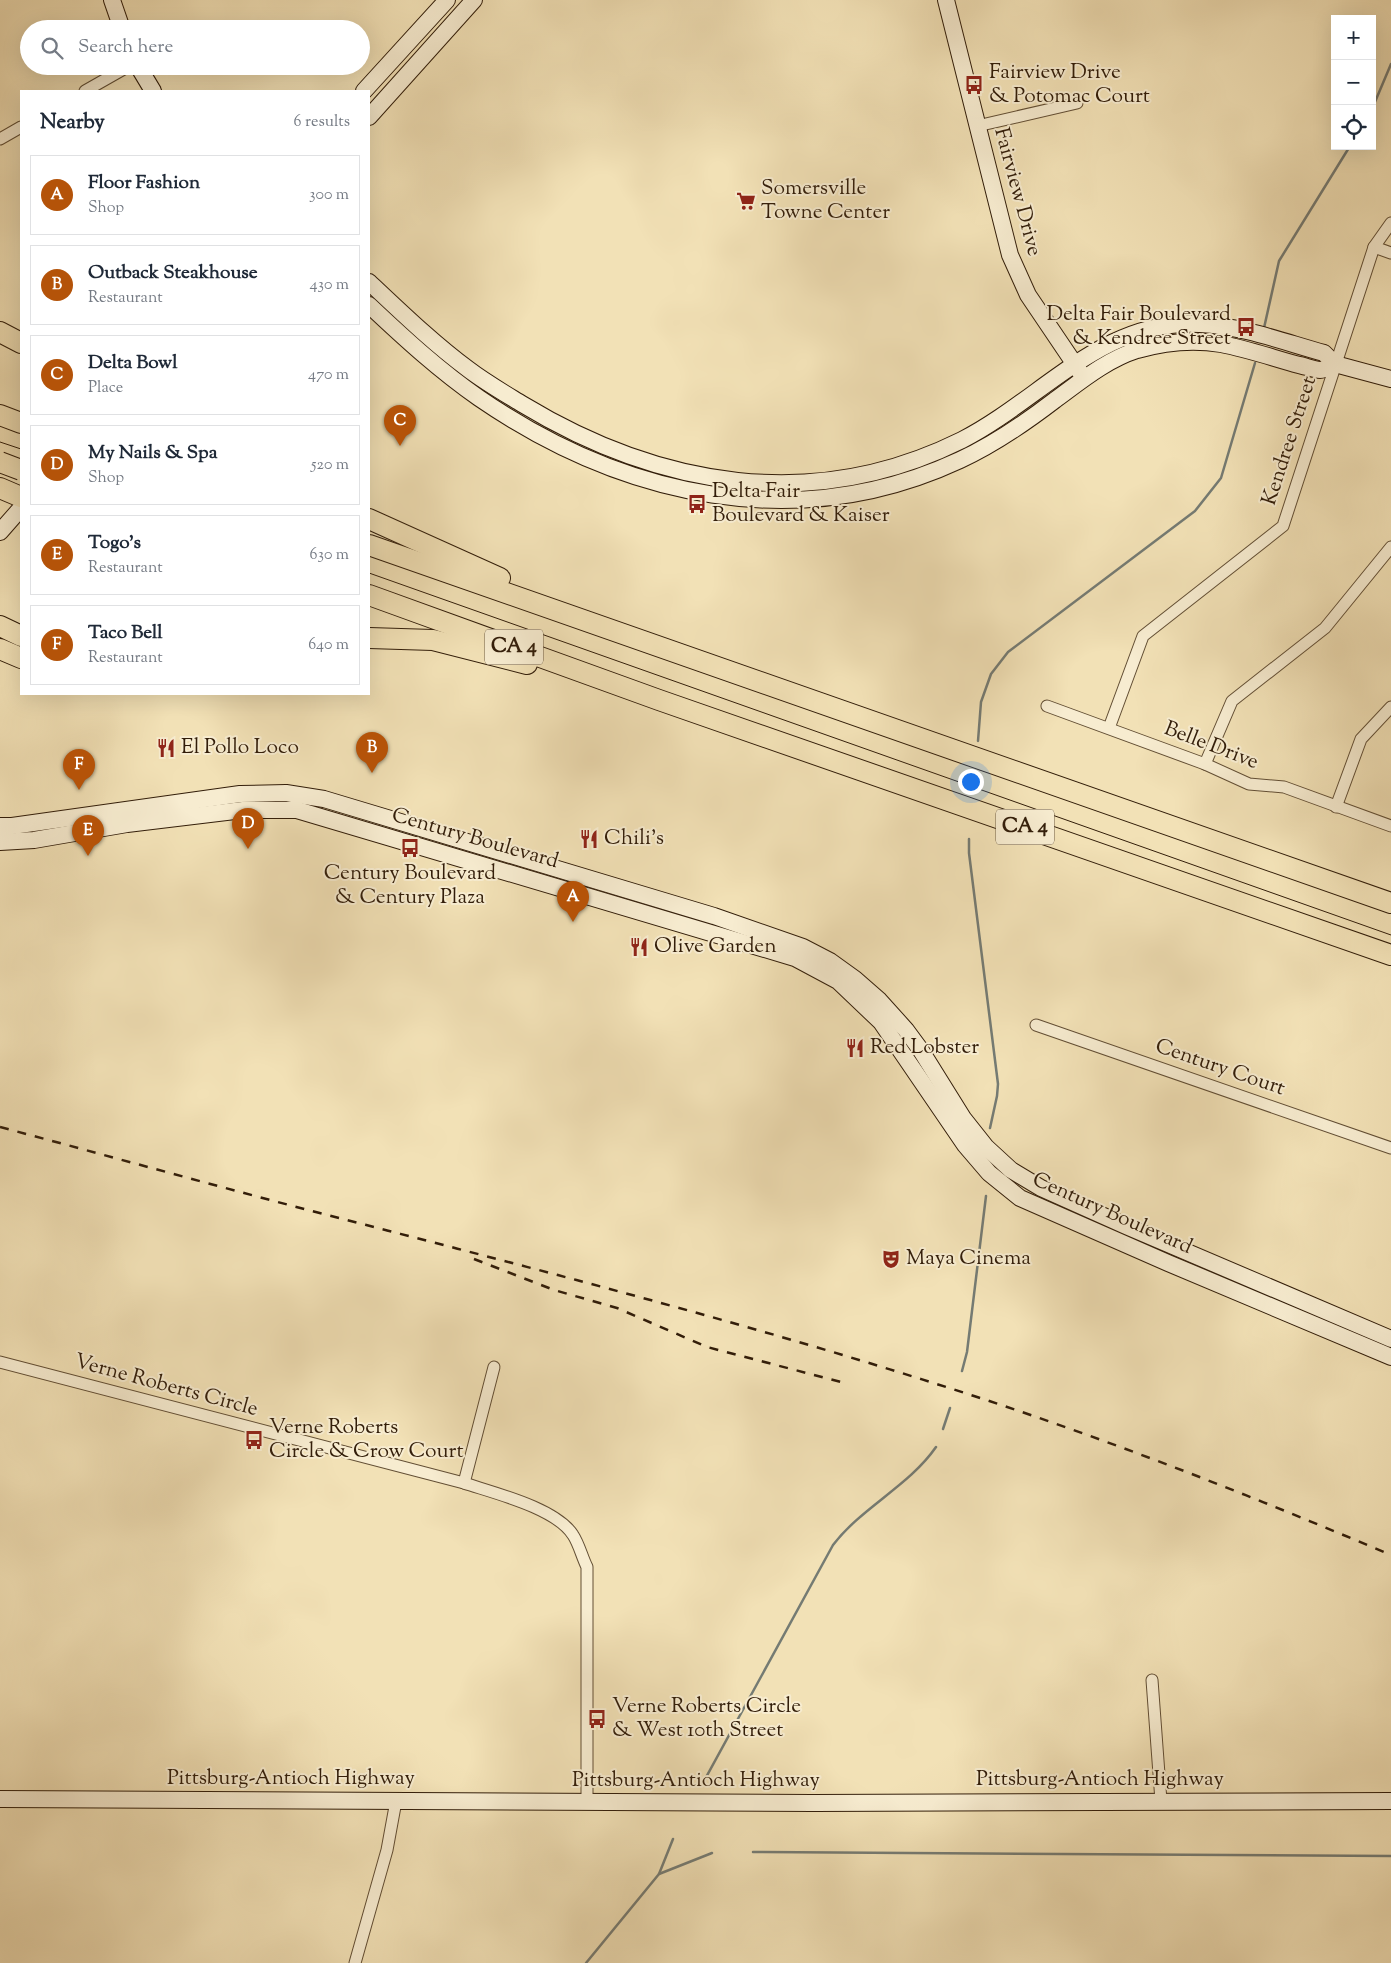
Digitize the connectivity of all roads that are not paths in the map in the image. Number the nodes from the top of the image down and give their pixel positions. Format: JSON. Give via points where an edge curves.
{"nodes":[{"id":1,"x":112,"y":0,"type":"edge"},
{"id":2,"x":447,"y":0,"type":"edge"},
{"id":3,"x":474,"y":0,"type":"edge"},
{"id":4,"x":946,"y":0,"type":"edge"},
{"id":5,"x":119,"y":20,"type":"edge"},
{"id":6,"x":113,"y":75,"type":"edge"},
{"id":7,"x":143,"y":75,"type":"edge"},
{"id":8,"x":87,"y":90,"type":"edge"},
{"id":9,"x":152,"y":90,"type":"edge"},
{"id":10,"x":365,"y":90,"type":"edge"},
{"id":11,"x":1077,"y":103,"type":"dead end"},
{"id":12,"x":370,"y":117,"type":"edge"},
{"id":13,"x":977,"y":126,"type":"junction"},
{"id":14,"x":20,"y":128,"type":"edge"},
{"id":15,"x":0,"y":139,"type":"edge"},
{"id":16,"x":1391,"y":223,"type":"edge"},
{"id":17,"x":1374,"y":247,"type":"junction"},
{"id":18,"x":1391,"y":253,"type":"edge"},
{"id":19,"x":370,"y":283,"type":"edge"},
{"id":20,"x":370,"y":306,"type":"edge"},
{"id":21,"x":412,"y":322,"type":"junction"},
{"id":22,"x":0,"y":332,"type":"edge"},
{"id":23,"x":401,"y":334,"type":"junction"},
{"id":24,"x":20,"y":342,"type":"edge"},
{"id":25,"x":1075,"y":364,"type":"junction"},
{"id":26,"x":1335,"y":364,"type":"junction"},
{"id":27,"x":1085,"y":378,"type":"junction"},
{"id":28,"x":1391,"y":379,"type":"edge"},
{"id":29,"x":20,"y":460,"type":"edge"},
{"id":30,"x":0,"y":462,"type":"edge"},
{"id":31,"x":20,"y":470,"type":"edge"},
{"id":32,"x":0,"y":488,"type":"edge"},
{"id":33,"x":20,"y":498,"type":"edge"},
{"id":34,"x":20,"y":509,"type":"edge"},
{"id":35,"x":370,"y":519,"type":"edge"},
{"id":36,"x":0,"y":532,"type":"edge"},
{"id":37,"x":370,"y":545,"type":"edge"},
{"id":38,"x":1391,"y":547,"type":"edge"},
{"id":39,"x":370,"y":595,"type":"edge"},
{"id":40,"x":0,"y":626,"type":"edge"},
{"id":41,"x":20,"y":636,"type":"edge"},
{"id":42,"x":632,"y":637,"type":"junction"},
{"id":43,"x":370,"y":638,"type":"edge"},
{"id":44,"x":0,"y":649,"type":"edge"},
{"id":45,"x":20,"y":658,"type":"edge"},
{"id":46,"x":659,"y":700,"type":"junction"},
{"id":47,"x":1047,"y":706,"type":"dead end"},
{"id":48,"x":1391,"y":707,"type":"edge"},
{"id":49,"x":1109,"y":728,"type":"junction"},
{"id":50,"x":1205,"y":764,"type":"junction"},
{"id":51,"x":1336,"y":807,"type":"junction"},
{"id":52,"x":0,"y":826,"type":"edge"},
{"id":53,"x":1391,"y":826,"type":"edge"},
{"id":54,"x":0,"y":842,"type":"edge"},
{"id":55,"x":1391,"y":903,"type":"edge"},
{"id":56,"x":1391,"y":955,"type":"edge"},
{"id":57,"x":1036,"y":1025,"type":"dead end"},
{"id":58,"x":1391,"y":1148,"type":"edge"},
{"id":59,"x":1391,"y":1339,"type":"edge"},
{"id":60,"x":1391,"y":1357,"type":"edge"},
{"id":61,"x":0,"y":1362,"type":"edge"},
{"id":62,"x":494,"y":1367,"type":"dead end"},
{"id":63,"x":464,"y":1483,"type":"junction"},
{"id":64,"x":1152,"y":1680,"type":"dead end"},
{"id":65,"x":0,"y":1798,"type":"edge"},
{"id":66,"x":396,"y":1801,"type":"junction"},
{"id":67,"x":1160,"y":1801,"type":"junction"},
{"id":68,"x":1391,"y":1801,"type":"edge"},
{"id":69,"x":587,"y":1802,"type":"junction"},
{"id":70,"x":355,"y":1963,"type":"edge"}],
"edges":[{"from":1,"to":5,"type":"main road"},
{"from":2,"to":10,"type":"main road"},
{"from":3,"to":12,"type":"main road"},
{"from":4,"to":13,"type":"main road","name":"Fairview Drive"},
{"from":6,"to":8,"type":"street"},
{"from":7,"to":9,"type":"main road"},
{"from":11,"to":13,"type":"street"},
{"from":13,"to":25,"type":"main road","name":"Fairview Drive","via":[[1010,255],[1028,295]]},
{"from":14,"to":15,"type":"street"},
{"from":16,"to":17,"type":"street","name":"Kendree Street"},
{"from":17,"to":18,"type":"street"},
{"from":17,"to":26,"type":"street","name":"Kendree Street"},
{"from":19,"to":21,"type":"main road"},
{"from":20,"to":23,"type":"main road"},
{"from":21,"to":23,"type":"main road"},
{"from":21,"to":25,"type":"main road","via":[[470,371],[550,421],[589,440],[672,470],[763,483],[838,478],[924,456],[988,425]]},
{"from":22,"to":24,"type":"highway"},
{"from":23,"to":27,"type":"main road","via":[[480,399],[566,448],[659,484],[739,499],[786,501],[834,497],[912,479],[988,446]]},
{"from":25,"to":26,"type":"main road","via":[[1124,336],[1182,324],[1214,325],[1243,331],[1324,353]]},
{"from":25,"to":27,"type":"main road","name":"Fairview Drive"},
{"from":26,"to":27,"type":"main road","via":[[1320,370],[1224,345],[1185,341],[1131,352]]},
{"from":26,"to":28,"type":"main road"},
{"from":26,"to":49,"type":"street","name":"Kendree Street","via":[[1282,526],[1144,636]]},
{"from":29,"to":32,"type":"main road"},
{"from":30,"to":31,"type":"highway","bridge":true},
{"from":32,"to":33,"type":"highway"},
{"from":34,"to":36,"type":"main road"},
{"from":35,"to":42,"type":"highway"},
{"from":37,"to":42,"type":"highway","number":"CA 4"},
{"from":38,"to":50,"type":"street","via":[[1325,628],[1232,701]]},
{"from":39,"to":46,"type":"highway","number":"CA 4"},
{"from":40,"to":41,"type":"highway"},
{"from":42,"to":55,"type":"highway","number":"CA 4"},
{"from":43,"to":46,"type":"highway","via":[[432,640]]},
{"from":44,"to":45,"type":"highway"},
{"from":46,"to":56,"type":"highway","number":"CA 4"},
{"from":47,"to":49,"type":"street","name":"Belle Drive"},
{"from":48,"to":51,"type":"street","via":[[1361,739]]},
{"from":49,"to":50,"type":"street","name":"Belle Drive"},
{"from":50,"to":51,"type":"street","name":"Belle Drive","via":[[1249,784],[1284,787]]},
{"from":51,"to":53,"type":"street","name":"Belle Drive"},
{"from":52,"to":59,"type":"main road","name":"Century Boulevard","via":[[240,794],[286,793],[331,802],[714,916],[804,947],[830,961],[879,1000],[920,1049],[963,1118],[1010,1170],[1041,1188],[1126,1226]]},
{"from":54,"to":60,"type":"main road","name":"Century Boulevard","via":[[243,810],[297,810],[795,958],[838,980],[881,1022],[965,1145],[989,1173],[1020,1198]]},
{"from":57,"to":58,"type":"street","name":"Century Court"},
{"from":61,"to":63,"type":"street","name":"Verne Roberts Circle"},
{"from":62,"to":63,"type":"street"},
{"from":63,"to":69,"type":"street","name":"Verne Roberts Circle","via":[[551,1514],[573,1534],[587,1567]]},
{"from":64,"to":67,"type":"street"},
{"from":65,"to":66,"type":"main road","name":"Pittsburg-Antioch Highway"},
{"from":66,"to":69,"type":"main road","name":"Pittsburg-Antioch Highway"},
{"from":66,"to":70,"type":"street","via":[[387,1850]]},
{"from":67,"to":68,"type":"main road","name":"Pittsburg-Antioch Highway"},
{"from":67,"to":69,"type":"main road","name":"Pittsburg-Antioch Highway"}]}
